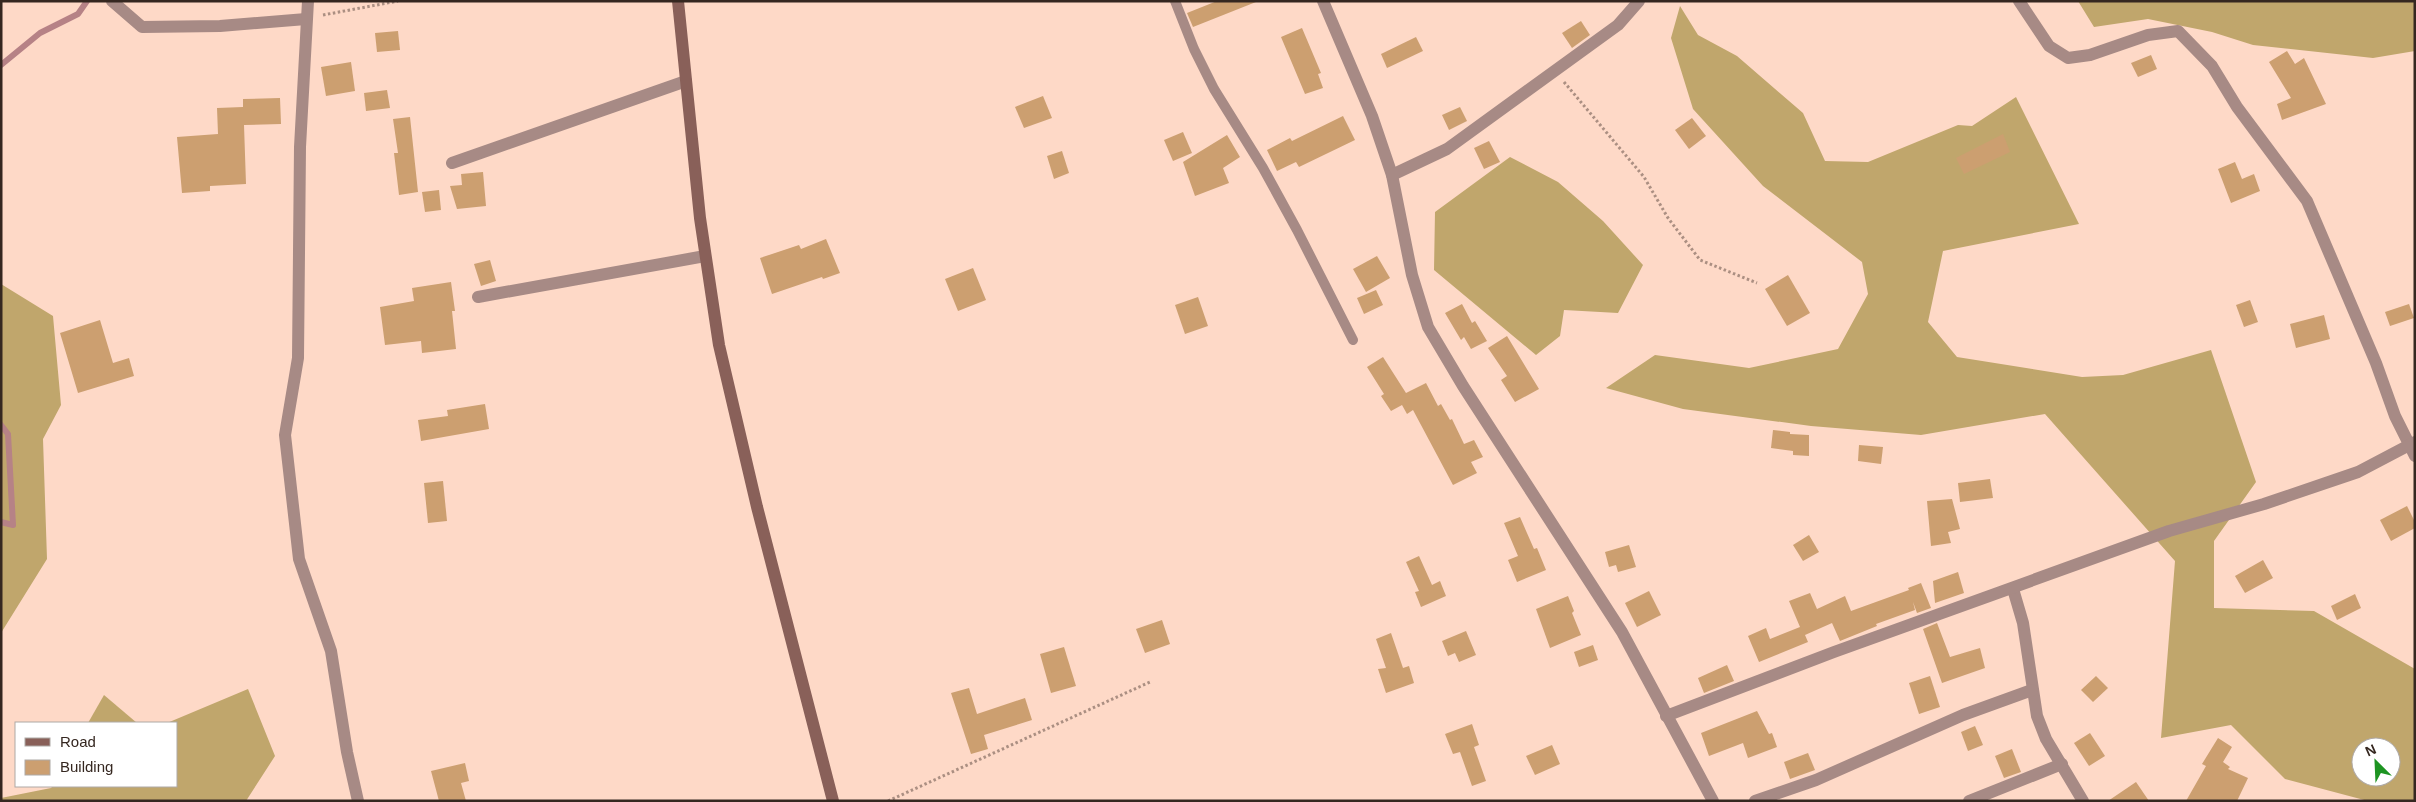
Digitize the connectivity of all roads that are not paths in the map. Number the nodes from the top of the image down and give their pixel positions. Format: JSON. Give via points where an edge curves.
{"nodes":[{"id":1,"x":112,"y":1,"type":"edge"},
{"id":2,"x":308,"y":1,"type":"edge"},
{"id":3,"x":678,"y":1,"type":"edge"},
{"id":4,"x":1175,"y":1,"type":"edge"},
{"id":5,"x":1323,"y":1,"type":"edge"},
{"id":6,"x":1639,"y":1,"type":"edge"},
{"id":7,"x":2019,"y":1,"type":"edge"},
{"id":8,"x":306,"y":19,"type":"junction"},
{"id":9,"x":686,"y":81,"type":"junction"},
{"id":10,"x":452,"y":163,"type":"dead end"},
{"id":11,"x":1392,"y":176,"type":"junction"},
{"id":12,"x":705,"y":256,"type":"junction"},
{"id":13,"x":478,"y":297,"type":"dead end"},
{"id":14,"x":1353,"y":340,"type":"dead end"},
{"id":15,"x":2413,"y":447,"type":"edge"},
{"id":16,"x":2013,"y":589,"type":"junction"},
{"id":17,"x":2032,"y":690,"type":"junction"},
{"id":18,"x":1666,"y":716,"type":"junction"},
{"id":19,"x":2062,"y":764,"type":"junction"},
{"id":20,"x":358,"y":801,"type":"edge"},
{"id":21,"x":832,"y":801,"type":"edge"},
{"id":22,"x":1713,"y":801,"type":"edge"},
{"id":23,"x":1755,"y":801,"type":"edge"},
{"id":24,"x":1969,"y":801,"type":"edge"},
{"id":25,"x":2083,"y":801,"type":"edge"}],
"edges":[{"from":1,"to":8,"type":"street","via":[[142,27],[220,26]]},
{"from":2,"to":8,"type":"street"},
{"from":3,"to":9,"type":"main road"},
{"from":4,"to":14,"type":"lane","via":[[1214,89],[1263,168]]},
{"from":5,"to":11,"type":"street","via":[[1372,116]]},
{"from":6,"to":11,"type":"street","via":[[1618,25],[1447,149]]},
{"from":7,"to":15,"type":"street","via":[[2048,46],[2068,58],[2090,55],[2148,35],[2178,31],[2199,50],[2307,201]]},
{"from":8,"to":20,"type":"street","via":[[300,147],[298,358],[285,435],[299,559],[331,651]]},
{"from":9,"to":10,"type":"street"},
{"from":9,"to":12,"type":"main road"},
{"from":11,"to":18,"type":"street","via":[[1412,275],[1428,327],[1622,632]]},
{"from":12,"to":13,"type":"street"},
{"from":12,"to":21,"type":"main road","via":[[719,345]]},
{"from":15,"to":16,"type":"street","via":[[2358,472],[2264,504],[2169,531]]},
{"from":16,"to":17,"type":"street","via":[[2023,623]]},
{"from":16,"to":18,"type":"street"},
{"from":17,"to":19,"type":"street","via":[[2046,739]]},
{"from":17,"to":23,"type":"street","via":[[1963,715],[1816,780]]},
{"from":18,"to":22,"type":"street"},
{"from":19,"to":24,"type":"street"},
{"from":19,"to":25,"type":"street"}]}
